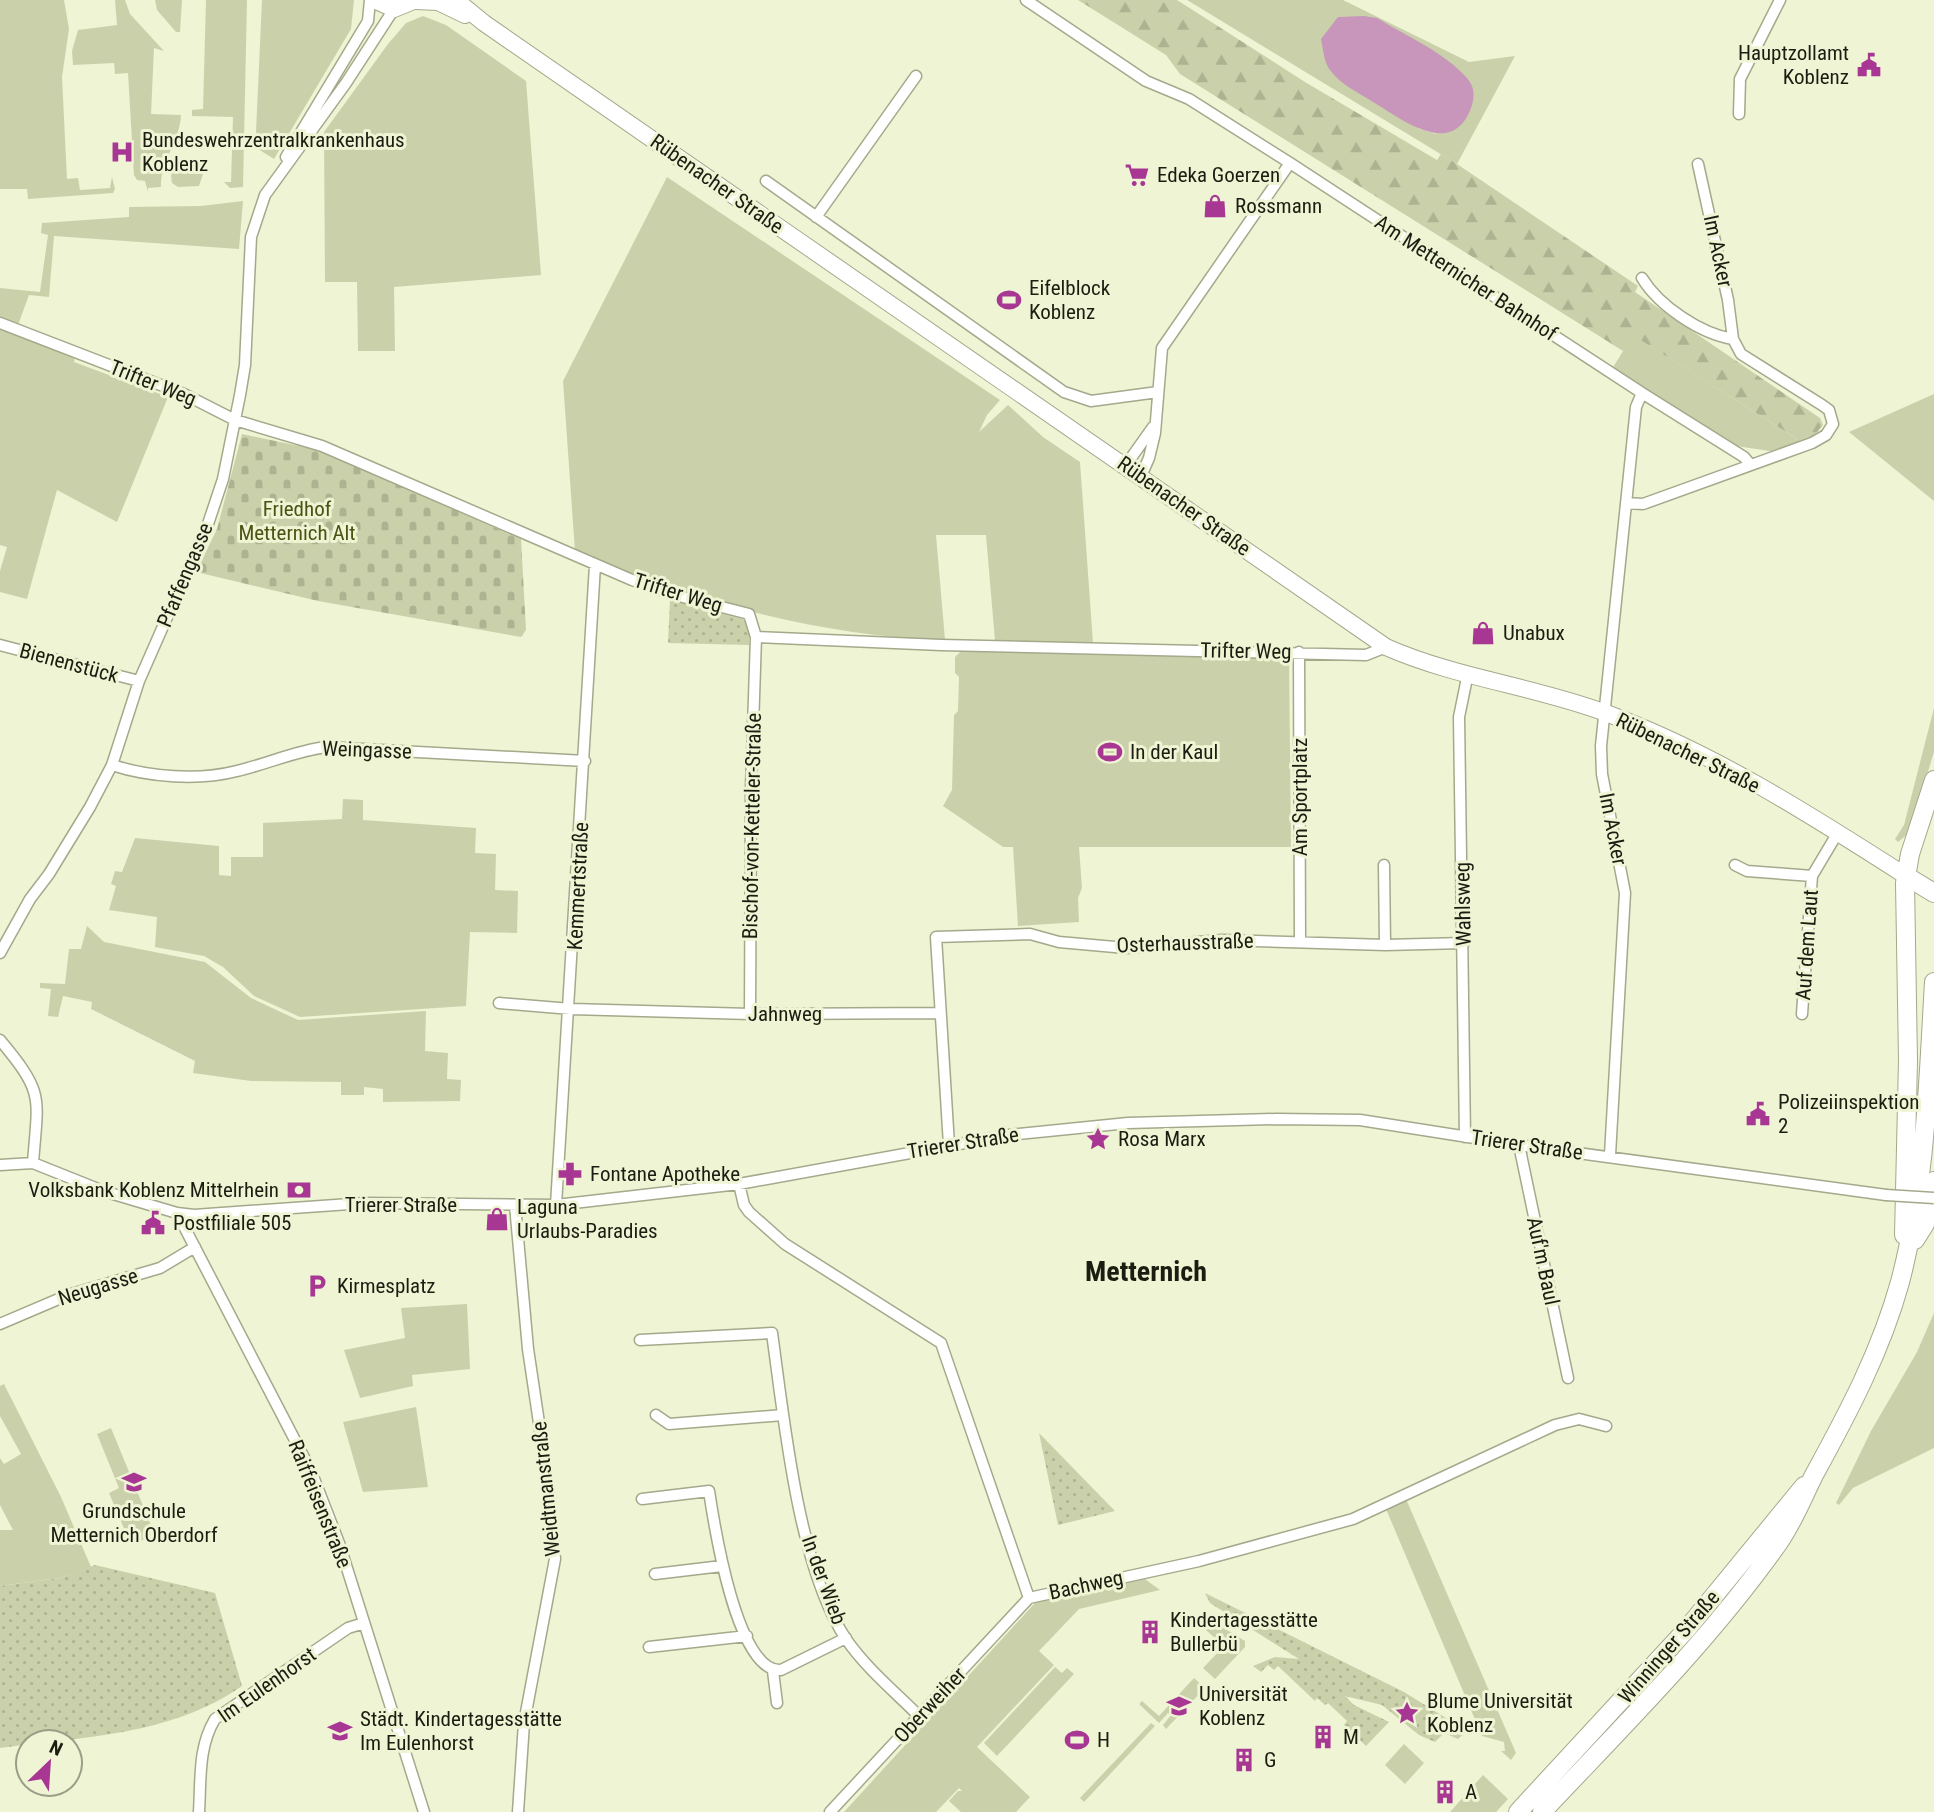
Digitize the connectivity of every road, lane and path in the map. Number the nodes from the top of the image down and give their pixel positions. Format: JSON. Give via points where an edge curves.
{"nodes":[{"id":1,"x":372,"y":0,"type":"edge"},
{"id":2,"x":416,"y":0,"type":"edge"},
{"id":3,"x":456,"y":0,"type":"edge"},
{"id":4,"x":1026,"y":0,"type":"edge"},
{"id":5,"x":1780,"y":0,"type":"edge"},
{"id":6,"x":394,"y":9,"type":"junction"},
{"id":7,"x":484,"y":23,"type":"junction"},
{"id":8,"x":916,"y":76,"type":"dead end"},
{"id":9,"x":1739,"y":114,"type":"dead end"},
{"id":10,"x":1290,"y":163,"type":"junction"},
{"id":11,"x":1698,"y":164,"type":"dead end"},
{"id":12,"x":281,"y":169,"type":"junction"},
{"id":13,"x":765,"y":181,"type":"dead end"},
{"id":14,"x":816,"y":216,"type":"junction"},
{"id":15,"x":1643,"y":278,"type":"dead end"},
{"id":16,"x":0,"y":323,"type":"edge"},
{"id":17,"x":1732,"y":339,"type":"junction"},
{"id":18,"x":1158,"y":392,"type":"junction"},
{"id":19,"x":1642,"y":393,"type":"junction"},
{"id":20,"x":235,"y":420,"type":"junction"},
{"id":21,"x":1156,"y":421,"type":"junction"},
{"id":22,"x":1750,"y":464,"type":"junction"},
{"id":23,"x":1126,"y":466,"type":"junction"},
{"id":24,"x":1141,"y":476,"type":"junction"},
{"id":25,"x":1626,"y":503,"type":"junction"},
{"id":26,"x":595,"y":565,"type":"junction"},
{"id":27,"x":756,"y":637,"type":"junction"},
{"id":28,"x":0,"y":645,"type":"edge"},
{"id":29,"x":1386,"y":646,"type":"junction"},
{"id":30,"x":1299,"y":652,"type":"junction"},
{"id":31,"x":1468,"y":673,"type":"junction"},
{"id":32,"x":139,"y":681,"type":"junction"},
{"id":33,"x":1605,"y":712,"type":"junction"},
{"id":34,"x":585,"y":761,"type":"junction"},
{"id":35,"x":112,"y":765,"type":"junction"},
{"id":36,"x":1934,"y":780,"type":"edge"},
{"id":37,"x":1837,"y":834,"type":"junction"},
{"id":38,"x":1384,"y":865,"type":"dead end"},
{"id":39,"x":1735,"y":865,"type":"dead end"},
{"id":40,"x":1812,"y":876,"type":"junction"},
{"id":41,"x":1906,"y":876,"type":"junction"},
{"id":42,"x":1930,"y":891,"type":"edge"},
{"id":43,"x":1300,"y":941,"type":"junction"},
{"id":44,"x":1464,"y":943,"type":"junction"},
{"id":45,"x":1385,"y":945,"type":"junction"},
{"id":46,"x":0,"y":953,"type":"edge"},
{"id":47,"x":1934,"y":982,"type":"edge"},
{"id":48,"x":499,"y":1003,"type":"dead end"},
{"id":49,"x":570,"y":1009,"type":"junction"},
{"id":50,"x":939,"y":1013,"type":"junction"},
{"id":51,"x":750,"y":1014,"type":"junction"},
{"id":52,"x":1802,"y":1014,"type":"dead end"},
{"id":53,"x":0,"y":1040,"type":"edge"},
{"id":54,"x":1465,"y":1137,"type":"junction"},
{"id":55,"x":949,"y":1145,"type":"junction"},
{"id":56,"x":1519,"y":1145,"type":"junction"},
{"id":57,"x":1610,"y":1156,"type":"junction"},
{"id":58,"x":33,"y":1163,"type":"junction"},
{"id":59,"x":0,"y":1165,"type":"edge"},
{"id":60,"x":1934,"y":1181,"type":"edge"},
{"id":61,"x":739,"y":1184,"type":"junction"},
{"id":62,"x":1934,"y":1198,"type":"edge"},
{"id":63,"x":515,"y":1205,"type":"junction"},
{"id":64,"x":556,"y":1205,"type":"junction"},
{"id":65,"x":177,"y":1213,"type":"junction"},
{"id":66,"x":195,"y":1247,"type":"junction"},
{"id":67,"x":1907,"y":1252,"type":"junction"},
{"id":68,"x":0,"y":1324,"type":"edge"},
{"id":69,"x":640,"y":1340,"type":"dead end"},
{"id":70,"x":1568,"y":1378,"type":"dead end"},
{"id":71,"x":656,"y":1415,"type":"dead end"},
{"id":72,"x":783,"y":1415,"type":"junction"},
{"id":73,"x":1606,"y":1426,"type":"dead end"},
{"id":74,"x":1814,"y":1476,"type":"junction"},
{"id":75,"x":642,"y":1499,"type":"dead end"},
{"id":76,"x":722,"y":1566,"type":"junction"},
{"id":77,"x":655,"y":1574,"type":"dead end"},
{"id":78,"x":1029,"y":1598,"type":"junction"},
{"id":79,"x":364,"y":1623,"type":"junction"},
{"id":80,"x":747,"y":1636,"type":"junction"},
{"id":81,"x":846,"y":1638,"type":"junction"},
{"id":82,"x":649,"y":1647,"type":"dead end"},
{"id":83,"x":773,"y":1671,"type":"junction"},
{"id":84,"x":777,"y":1703,"type":"dead end"},
{"id":85,"x":920,"y":1717,"type":"junction"},
{"id":86,"x":199,"y":1812,"type":"edge"},
{"id":87,"x":424,"y":1812,"type":"edge"},
{"id":88,"x":518,"y":1812,"type":"edge"},
{"id":89,"x":830,"y":1812,"type":"edge"},
{"id":90,"x":1518,"y":1812,"type":"edge"},
{"id":91,"x":1542,"y":1812,"type":"edge"}],
"edges":[{"from":1,"to":6,"type":"main road"},
{"from":1,"to":12,"type":"street","name":"Pfaffengasse","via":[[368,21]]},
{"from":2,"to":6,"type":"main road","name":"Rübenacher Straße"},
{"from":2,"to":7,"type":"main road","name":"Rübenacher Straße","via":[[438,2]]},
{"from":3,"to":7,"type":"main road","name":"Rübenacher Straße"},
{"from":4,"to":10,"type":"street","name":"Am Metternicher Bahnhof","via":[[1146,81],[1189,99]]},
{"from":5,"to":9,"type":"street","via":[[1740,79]]},
{"from":6,"to":12,"type":"street","name":"Pfaffengasse","via":[[319,122]]},
{"from":7,"to":23,"type":"main road","name":"Rübenacher Straße"},
{"from":8,"to":14,"type":"street","name":"Rübenacher Straße"},
{"from":10,"to":18,"type":"street","via":[[1166,339]]},
{"from":10,"to":19,"type":"street","name":"Am Metternicher Bahnhof"},
{"from":11,"to":17,"type":"street","name":"Im Acker","via":[[1728,300]]},
{"from":12,"to":20,"type":"street","name":"Pfaffengasse","via":[[251,233],[245,365]]},
{"from":13,"to":14,"type":"street","name":"Rübenacher Straße"},
{"from":14,"to":18,"type":"street","name":"Rübenacher Straße","via":[[1072,397],[1091,401]]},
{"from":15,"to":17,"type":"street","via":[[1662,300],[1704,330]]},
{"from":16,"to":20,"type":"street","name":"Trifter Weg","via":[[184,394]]},
{"from":17,"to":22,"type":"street","via":[[1741,354],[1822,405],[1832,417],[1830,430],[1820,439]]},
{"from":18,"to":21,"type":"street"},
{"from":19,"to":22,"type":"street"},
{"from":19,"to":25,"type":"street","name":"Im Acker","via":[[1636,407]]},
{"from":20,"to":26,"type":"street","name":"Trifter Weg","via":[[322,446]]},
{"from":20,"to":32,"type":"street","name":"Pfaffengasse","via":[[208,524]]},
{"from":21,"to":23,"type":"street"},
{"from":21,"to":24,"type":"street"},
{"from":22,"to":25,"type":"street","via":[[1643,504]]},
{"from":23,"to":24,"type":"main road","name":"Rübenacher Straße"},
{"from":24,"to":29,"type":"main road","name":"Rübenacher Straße"},
{"from":25,"to":33,"type":"street","name":"Im Acker"},
{"from":26,"to":27,"type":"street","name":"Trifter Weg","via":[[671,594],[749,614]]},
{"from":26,"to":34,"type":"street","name":"Kemmertstraße"},
{"from":27,"to":30,"type":"street","name":"Trifter Weg"},
{"from":27,"to":51,"type":"street","name":"Bischof-von-Ketteler-Straße"},
{"from":28,"to":32,"type":"street","name":"Bienenstück"},
{"from":29,"to":30,"type":"street","name":"Trifter Weg","via":[[1366,655]]},
{"from":29,"to":31,"type":"main road","name":"Rübenacher Straße"},
{"from":30,"to":43,"type":"street","name":"Am Sportplatz"},
{"from":31,"to":33,"type":"main road","name":"Rübenacher Straße"},
{"from":31,"to":44,"type":"street","name":"Wahlsweg","via":[[1459,717]]},
{"from":32,"to":35,"type":"street","name":"Pfaffengasse"},
{"from":33,"to":37,"type":"main road","name":"Rübenacher Straße","via":[[1704,756]]},
{"from":33,"to":57,"type":"street","name":"Im Acker","via":[[1602,774],[1625,894]]},
{"from":34,"to":35,"type":"street","name":"Weingasse","via":[[326,747],[211,774],[159,775]]},
{"from":34,"to":49,"type":"street","name":"Kemmertstraße"},
{"from":35,"to":46,"type":"street","name":"Pfaffengasse"},
{"from":36,"to":41,"type":"main road"},
{"from":37,"to":40,"type":"street","name":"Auf dem Laut"},
{"from":37,"to":41,"type":"main road","name":"Rübenacher Straße"},
{"from":38,"to":45,"type":"street"},
{"from":39,"to":40,"type":"street","name":"Auf dem Laut","via":[[1746,871]]},
{"from":40,"to":52,"type":"street","name":"Auf dem Laut"},
{"from":41,"to":42,"type":"main road","name":"Rübenacher Straße"},
{"from":41,"to":67,"type":"main road","via":[[1908,1118],[1902,1223]]},
{"from":43,"to":45,"type":"street","name":"Osterhausstraße"},
{"from":43,"to":50,"type":"street","name":"Osterhausstraße","via":[[1222,940],[1126,948],[1059,942],[1030,933],[936,937]]},
{"from":44,"to":45,"type":"street","name":"Osterhausstraße"},
{"from":44,"to":54,"type":"street","name":"Wahlsweg"},
{"from":47,"to":67,"type":"main road","via":[[1921,1162]]},
{"from":48,"to":49,"type":"street","name":"Jahnweg"},
{"from":49,"to":51,"type":"street","name":"Jahnweg"},
{"from":49,"to":64,"type":"street","name":"Kemmertstraße"},
{"from":50,"to":51,"type":"street","name":"Jahnweg"},
{"from":50,"to":55,"type":"street"},
{"from":53,"to":58,"type":"street","via":[[29,1075],[37,1093]]},
{"from":54,"to":55,"type":"street","name":"Trierer Straße","via":[[1360,1120],[1276,1119],[1128,1123]]},
{"from":54,"to":56,"type":"street","name":"Trierer Straße"},
{"from":55,"to":61,"type":"street","name":"Trierer Straße"},
{"from":56,"to":57,"type":"street","name":"Trierer Straße"},
{"from":56,"to":70,"type":"street","name":"Auf'm Baul"},
{"from":57,"to":62,"type":"street","name":"Trierer Straße","bridge":true},
{"from":58,"to":59,"type":"street","name":"Trierer Straße"},
{"from":58,"to":65,"type":"street","name":"Trierer Straße"},
{"from":60,"to":67,"type":"main road","via":[[1925,1224]]},
{"from":61,"to":64,"type":"street","name":"Trierer Straße"},
{"from":61,"to":78,"type":"street","name":"Bachweg","via":[[744,1205],[785,1244],[941,1342]]},
{"from":63,"to":64,"type":"street","name":"Trierer Straße"},
{"from":63,"to":65,"type":"street","name":"Trierer Straße","via":[[364,1203]]},
{"from":63,"to":88,"type":"street","name":"Weidtmanstraße","via":[[555,1559],[524,1723]]},
{"from":65,"to":66,"type":"street","name":"Raiffeisenstraße"},
{"from":66,"to":68,"type":"street","name":"Neugasse","via":[[160,1268],[68,1294]]},
{"from":66,"to":79,"type":"street","name":"Raiffeisenstraße","via":[[311,1471]]},
{"from":67,"to":74,"type":"main road","name":"Winninger Straße","via":[[1877,1351]]},
{"from":69,"to":72,"type":"street","name":"In der Wieb","via":[[772,1333]]},
{"from":71,"to":72,"type":"street","via":[[669,1424]]},
{"from":72,"to":81,"type":"street","name":"In der Wieb","via":[[813,1557]]},
{"from":73,"to":78,"type":"street","name":"Bachweg","via":[[1579,1419],[1555,1424],[1353,1519],[1199,1561]]},
{"from":74,"to":90,"type":"main road","name":"Winninger Straße","via":[[1686,1630]]},
{"from":74,"to":91,"type":"main road","name":"Winninger Straße","via":[[1792,1522],[1701,1640]]},
{"from":75,"to":76,"type":"street","via":[[709,1491]]},
{"from":76,"to":77,"type":"street"},
{"from":76,"to":80,"type":"street"},
{"from":78,"to":85,"type":"street","name":"Oberweiher"},
{"from":79,"to":86,"type":"street","name":"Im Eulenhorst","via":[[348,1628],[215,1718],[202,1749]]},
{"from":79,"to":87,"type":"street","name":"Raiffeisenstraße"},
{"from":80,"to":82,"type":"street"},
{"from":80,"to":83,"type":"street","via":[[759,1660]]},
{"from":81,"to":83,"type":"street"},
{"from":81,"to":85,"type":"street","name":"In der Wieb"},
{"from":83,"to":84,"type":"street"},
{"from":85,"to":89,"type":"street","name":"Oberweiher"}]}
